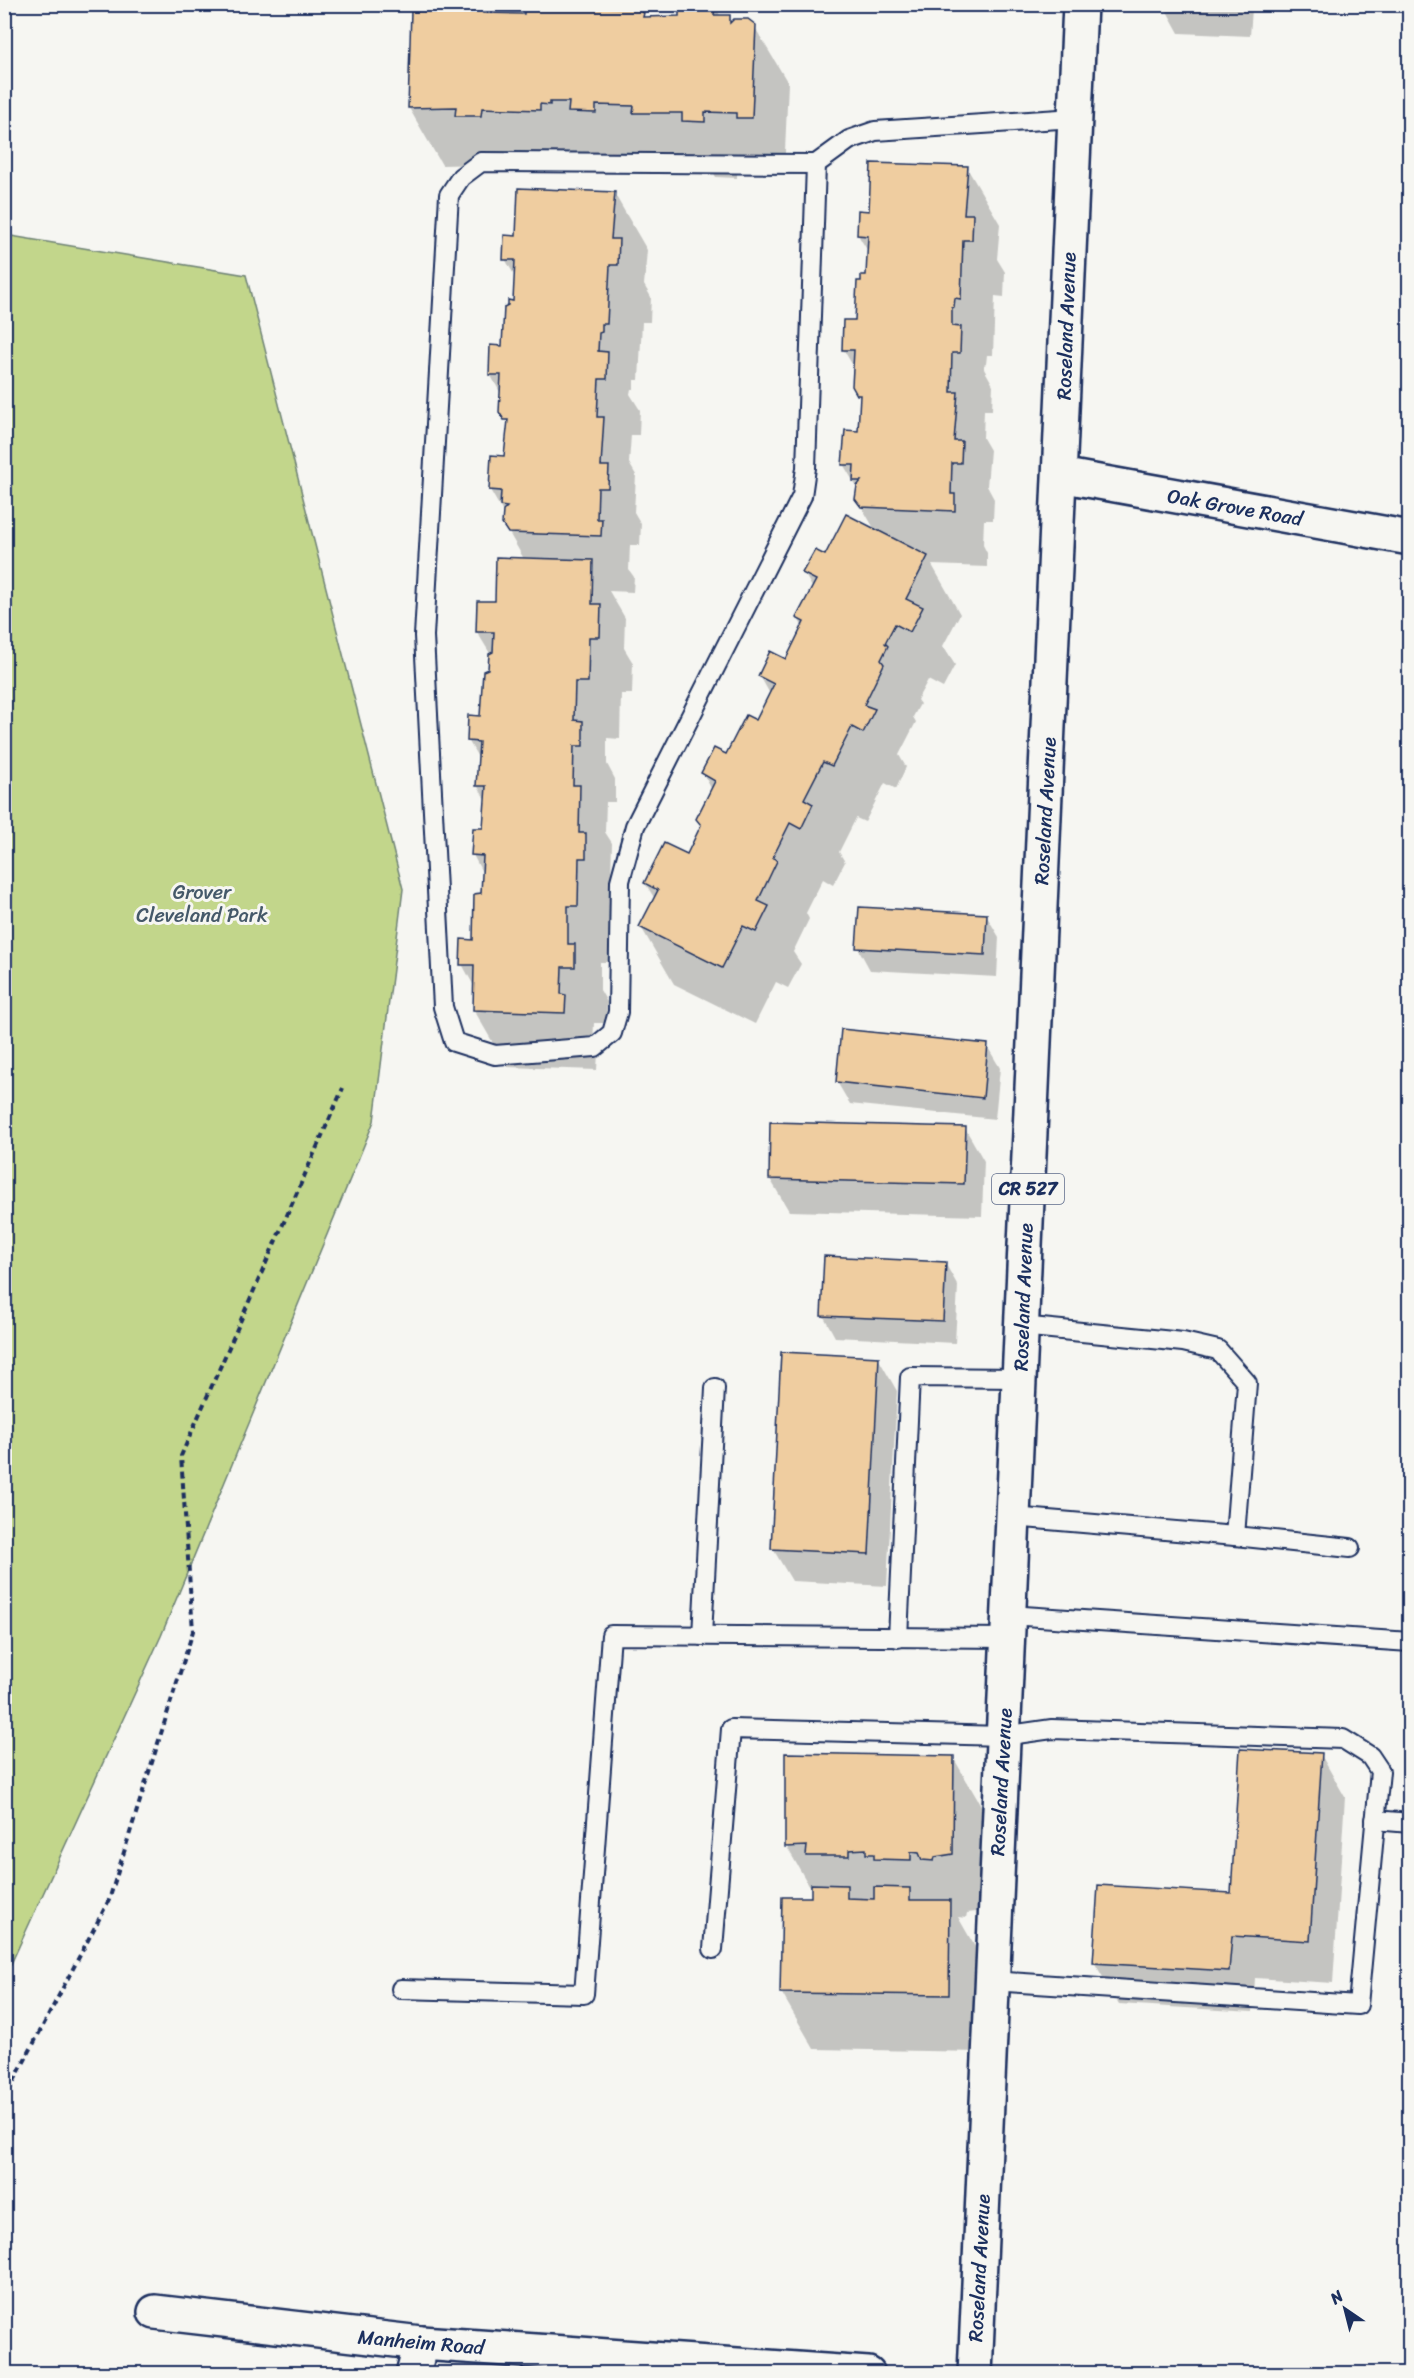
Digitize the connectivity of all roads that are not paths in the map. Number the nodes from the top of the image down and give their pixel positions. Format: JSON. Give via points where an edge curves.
{"nodes":[{"id":1,"x":1080,"y":4,"type":"edge"},
{"id":2,"x":1075,"y":118,"type":"junction"},
{"id":3,"x":816,"y":164,"type":"junction"},
{"id":4,"x":1060,"y":475,"type":"junction"},
{"id":5,"x":1410,"y":538,"type":"edge"},
{"id":6,"x":1022,"y":1326,"type":"junction"},
{"id":7,"x":1020,"y":1377,"type":"junction"},
{"id":8,"x":715,"y":1388,"type":"dead end"},
{"id":9,"x":1013,"y":1517,"type":"junction"},
{"id":10,"x":1235,"y":1536,"type":"junction"},
{"id":11,"x":1350,"y":1548,"type":"dead end"},
{"id":12,"x":1008,"y":1626,"type":"junction"},
{"id":13,"x":702,"y":1636,"type":"junction"},
{"id":14,"x":898,"y":1638,"type":"junction"},
{"id":15,"x":1410,"y":1642,"type":"edge"},
{"id":16,"x":1004,"y":1736,"type":"junction"},
{"id":17,"x":1375,"y":1820,"type":"junction"},
{"id":18,"x":1410,"y":1823,"type":"edge"},
{"id":19,"x":713,"y":1949,"type":"dead end"},
{"id":20,"x":992,"y":1981,"type":"junction"},
{"id":21,"x":400,"y":1989,"type":"dead end"},
{"id":22,"x":155,"y":2312,"type":"dead end"},
{"id":23,"x":417,"y":2358,"type":"edge"},
{"id":24,"x":868,"y":2373,"type":"edge"},
{"id":25,"x":975,"y":2373,"type":"edge"}],
"edges":[{"from":1,"to":2,"type":"main road","name":"Roseland Avenue","number":"CR 527"},
{"from":2,"to":3,"type":"lane","via":[[875,131],[849,140]]},
{"from":2,"to":4,"type":"main road","name":"Roseland Avenue","number":"CR 527"},
{"from":3,"to":3,"type":"lane","via":[[481,162],[461,177],[449,195],[424,636],[443,1007],[454,1042],[495,1055],[595,1047],[612,1033],[618,1012],[620,882],[634,826],[802,496]]},
{"from":4,"to":5,"type":"main road","name":"Oak Grove Road"},
{"from":4,"to":6,"type":"main road","name":"Roseland Avenue","number":"CR 527"},
{"from":6,"to":7,"type":"main road","name":"Roseland Avenue","number":"CR 527"},
{"from":6,"to":10,"type":"lane","via":[[1183,1342],[1218,1350],[1247,1383]]},
{"from":7,"to":9,"type":"main road","name":"Roseland Avenue","number":"CR 527"},
{"from":7,"to":14,"type":"lane","via":[[910,1377]]},
{"from":8,"to":13,"type":"lane"},
{"from":9,"to":10,"type":"lane"},
{"from":9,"to":12,"type":"main road","name":"Roseland Avenue","number":"CR 527"},
{"from":10,"to":11,"type":"lane"},
{"from":12,"to":14,"type":"lane"},
{"from":12,"to":15,"type":"lane"},
{"from":12,"to":16,"type":"main road","name":"Roseland Avenue","number":"CR 527"},
{"from":13,"to":14,"type":"lane"},
{"from":13,"to":21,"type":"lane","via":[[611,1635],[584,1994]]},
{"from":16,"to":17,"type":"lane","via":[[1052,1729],[1343,1739],[1370,1756],[1380,1771]]},
{"from":16,"to":19,"type":"lane","via":[[731,1729]]},
{"from":16,"to":20,"type":"main road","name":"Roseland Avenue","number":"CR 527"},
{"from":17,"to":18,"type":"lane"},
{"from":17,"to":20,"type":"lane","via":[[1358,2005]]},
{"from":20,"to":25,"type":"main road","name":"Roseland Avenue","number":"CR 527"},
{"from":22,"to":23,"type":"main road","name":"Manheim Road"},
{"from":23,"to":24,"type":"main road","name":"Manheim Road"}]}
